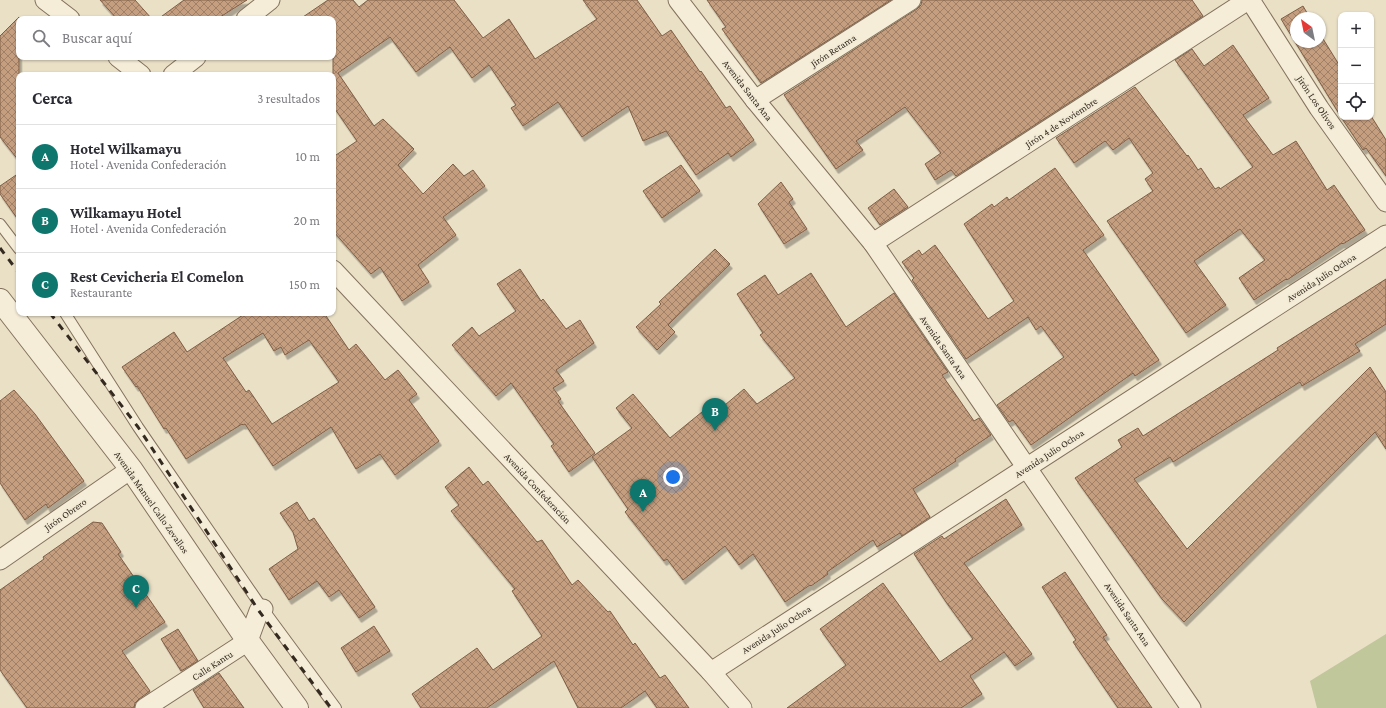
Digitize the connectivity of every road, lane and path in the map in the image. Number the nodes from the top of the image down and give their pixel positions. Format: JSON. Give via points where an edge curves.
{"nodes":[{"id":1,"x":45,"y":0,"type":"edge"},
{"id":2,"x":270,"y":0,"type":"edge"},
{"id":3,"x":678,"y":0,"type":"edge"},
{"id":4,"x":911,"y":0,"type":"edge"},
{"id":5,"x":1249,"y":0,"type":"edge"},
{"id":6,"x":66,"y":16,"type":"edge"},
{"id":7,"x":250,"y":16,"type":"edge"},
{"id":8,"x":122,"y":60,"type":"edge"},
{"id":9,"x":192,"y":60,"type":"edge"},
{"id":10,"x":137,"y":72,"type":"edge"},
{"id":11,"x":177,"y":72,"type":"edge"},
{"id":12,"x":755,"y":100,"type":"junction"},
{"id":13,"x":1386,"y":202,"type":"edge"},
{"id":14,"x":0,"y":224,"type":"edge"},
{"id":15,"x":1386,"y":235,"type":"edge"},
{"id":16,"x":873,"y":243,"type":"junction"},
{"id":17,"x":16,"y":245,"type":"edge"},
{"id":18,"x":336,"y":273,"type":"edge"},
{"id":19,"x":0,"y":300,"type":"edge"},
{"id":20,"x":68,"y":316,"type":"edge"},
{"id":21,"x":1027,"y":467,"type":"junction"},
{"id":22,"x":130,"y":468,"type":"junction"},
{"id":23,"x":0,"y":560,"type":"edge"},
{"id":24,"x":263,"y":609,"type":"junction"},
{"id":25,"x":248,"y":641,"type":"junction"},
{"id":26,"x":711,"y":672,"type":"junction"},
{"id":27,"x":145,"y":708,"type":"edge"},
{"id":28,"x":297,"y":708,"type":"edge"},
{"id":29,"x":336,"y":708,"type":"edge"},
{"id":30,"x":742,"y":708,"type":"edge"},
{"id":31,"x":1191,"y":708,"type":"edge"}],
"edges":[{"from":1,"to":6,"type":"street"},
{"from":2,"to":7,"type":"street"},
{"from":3,"to":12,"type":"street","name":"Avenida Santa Ana"},
{"from":4,"to":12,"type":"street","name":"Jirón Retama"},
{"from":5,"to":13,"type":"street","name":"Jirón Los Olivos"},
{"from":5,"to":16,"type":"street","name":"Jirón 4 de Noviembre"},
{"from":8,"to":10,"type":"street"},
{"from":9,"to":11,"type":"street"},
{"from":12,"to":16,"type":"street","name":"Avenida Santa Ana"},
{"from":14,"to":17,"type":"lane"},
{"from":15,"to":21,"type":"street","name":"Avenida Julio Ochoa"},
{"from":16,"to":21,"type":"street","name":"Avenida Santa Ana"},
{"from":18,"to":26,"type":"street","name":"Avenida Confederación"},
{"from":19,"to":22,"type":"street","name":"Avenida Manuel Callo Zevallos"},
{"from":20,"to":24,"type":"lane","via":[[138,427]]},
{"from":21,"to":26,"type":"street","name":"Avenida Julio Ochoa"},
{"from":21,"to":31,"type":"street","name":"Avenida Santa Ana"},
{"from":22,"to":23,"type":"street","name":"Jirón Obrero"},
{"from":22,"to":25,"type":"street","name":"Avenida Manuel Callo Zevallos"},
{"from":24,"to":25,"type":"street","via":[[259,611]]},
{"from":24,"to":29,"type":"lane"},
{"from":25,"to":27,"type":"street","name":"Calle Kantu"},
{"from":25,"to":28,"type":"street","name":"Avenida Manuel Callo Zevallos"},
{"from":26,"to":30,"type":"street","name":"Avenida Confederación"}]}
